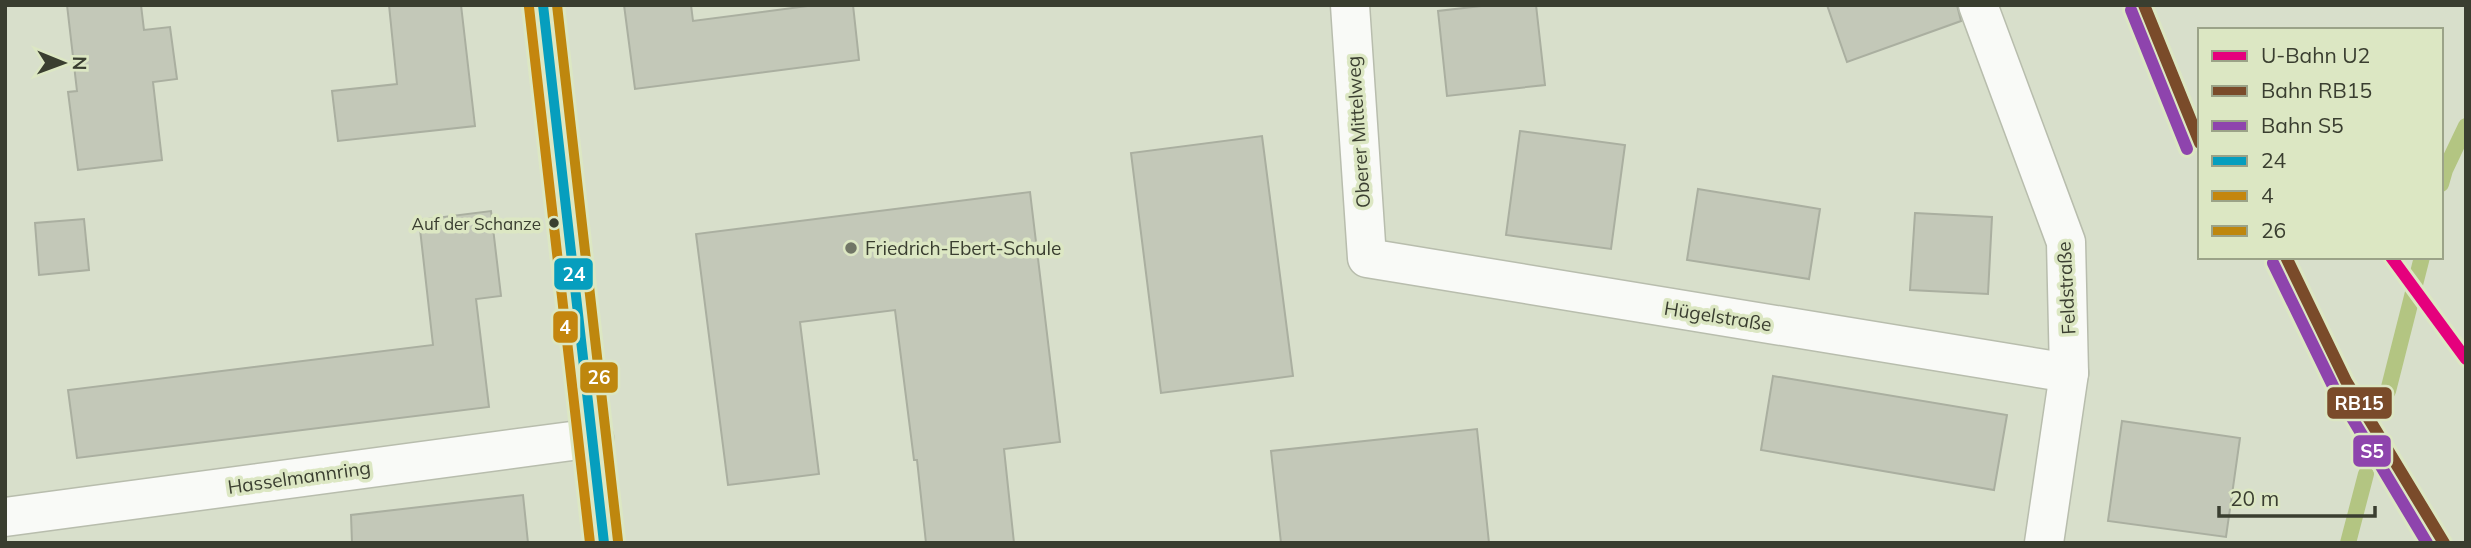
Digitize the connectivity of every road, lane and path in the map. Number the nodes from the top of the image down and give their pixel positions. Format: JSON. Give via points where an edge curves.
{"nodes":[{"id":1,"x":543,"y":5,"type":"edge"},
{"id":2,"x":1350,"y":5,"type":"edge"},
{"id":3,"x":1978,"y":5,"type":"edge"},
{"id":4,"x":1367,"y":258,"type":"joint"},
{"id":5,"x":2069,"y":373,"type":"junction"},
{"id":6,"x":594,"y":438,"type":"junction"},
{"id":7,"x":5,"y":517,"type":"edge"},
{"id":8,"x":604,"y":543,"type":"edge"},
{"id":9,"x":2044,"y":543,"type":"edge"}],
"edges":[{"from":1,"to":6,"type":"street"},
{"from":2,"to":4,"type":"street","name":"Oberer Mittelweg"},
{"from":3,"to":5,"type":"street","name":"Feldstraße","via":[[2066,242]]},
{"from":4,"to":5,"type":"street","name":"Hügelstraße"},
{"from":5,"to":9,"type":"street","name":"Feldstraße"},
{"from":6,"to":7,"type":"street","name":"Hasselmannring"},
{"from":6,"to":8,"type":"street"}]}
